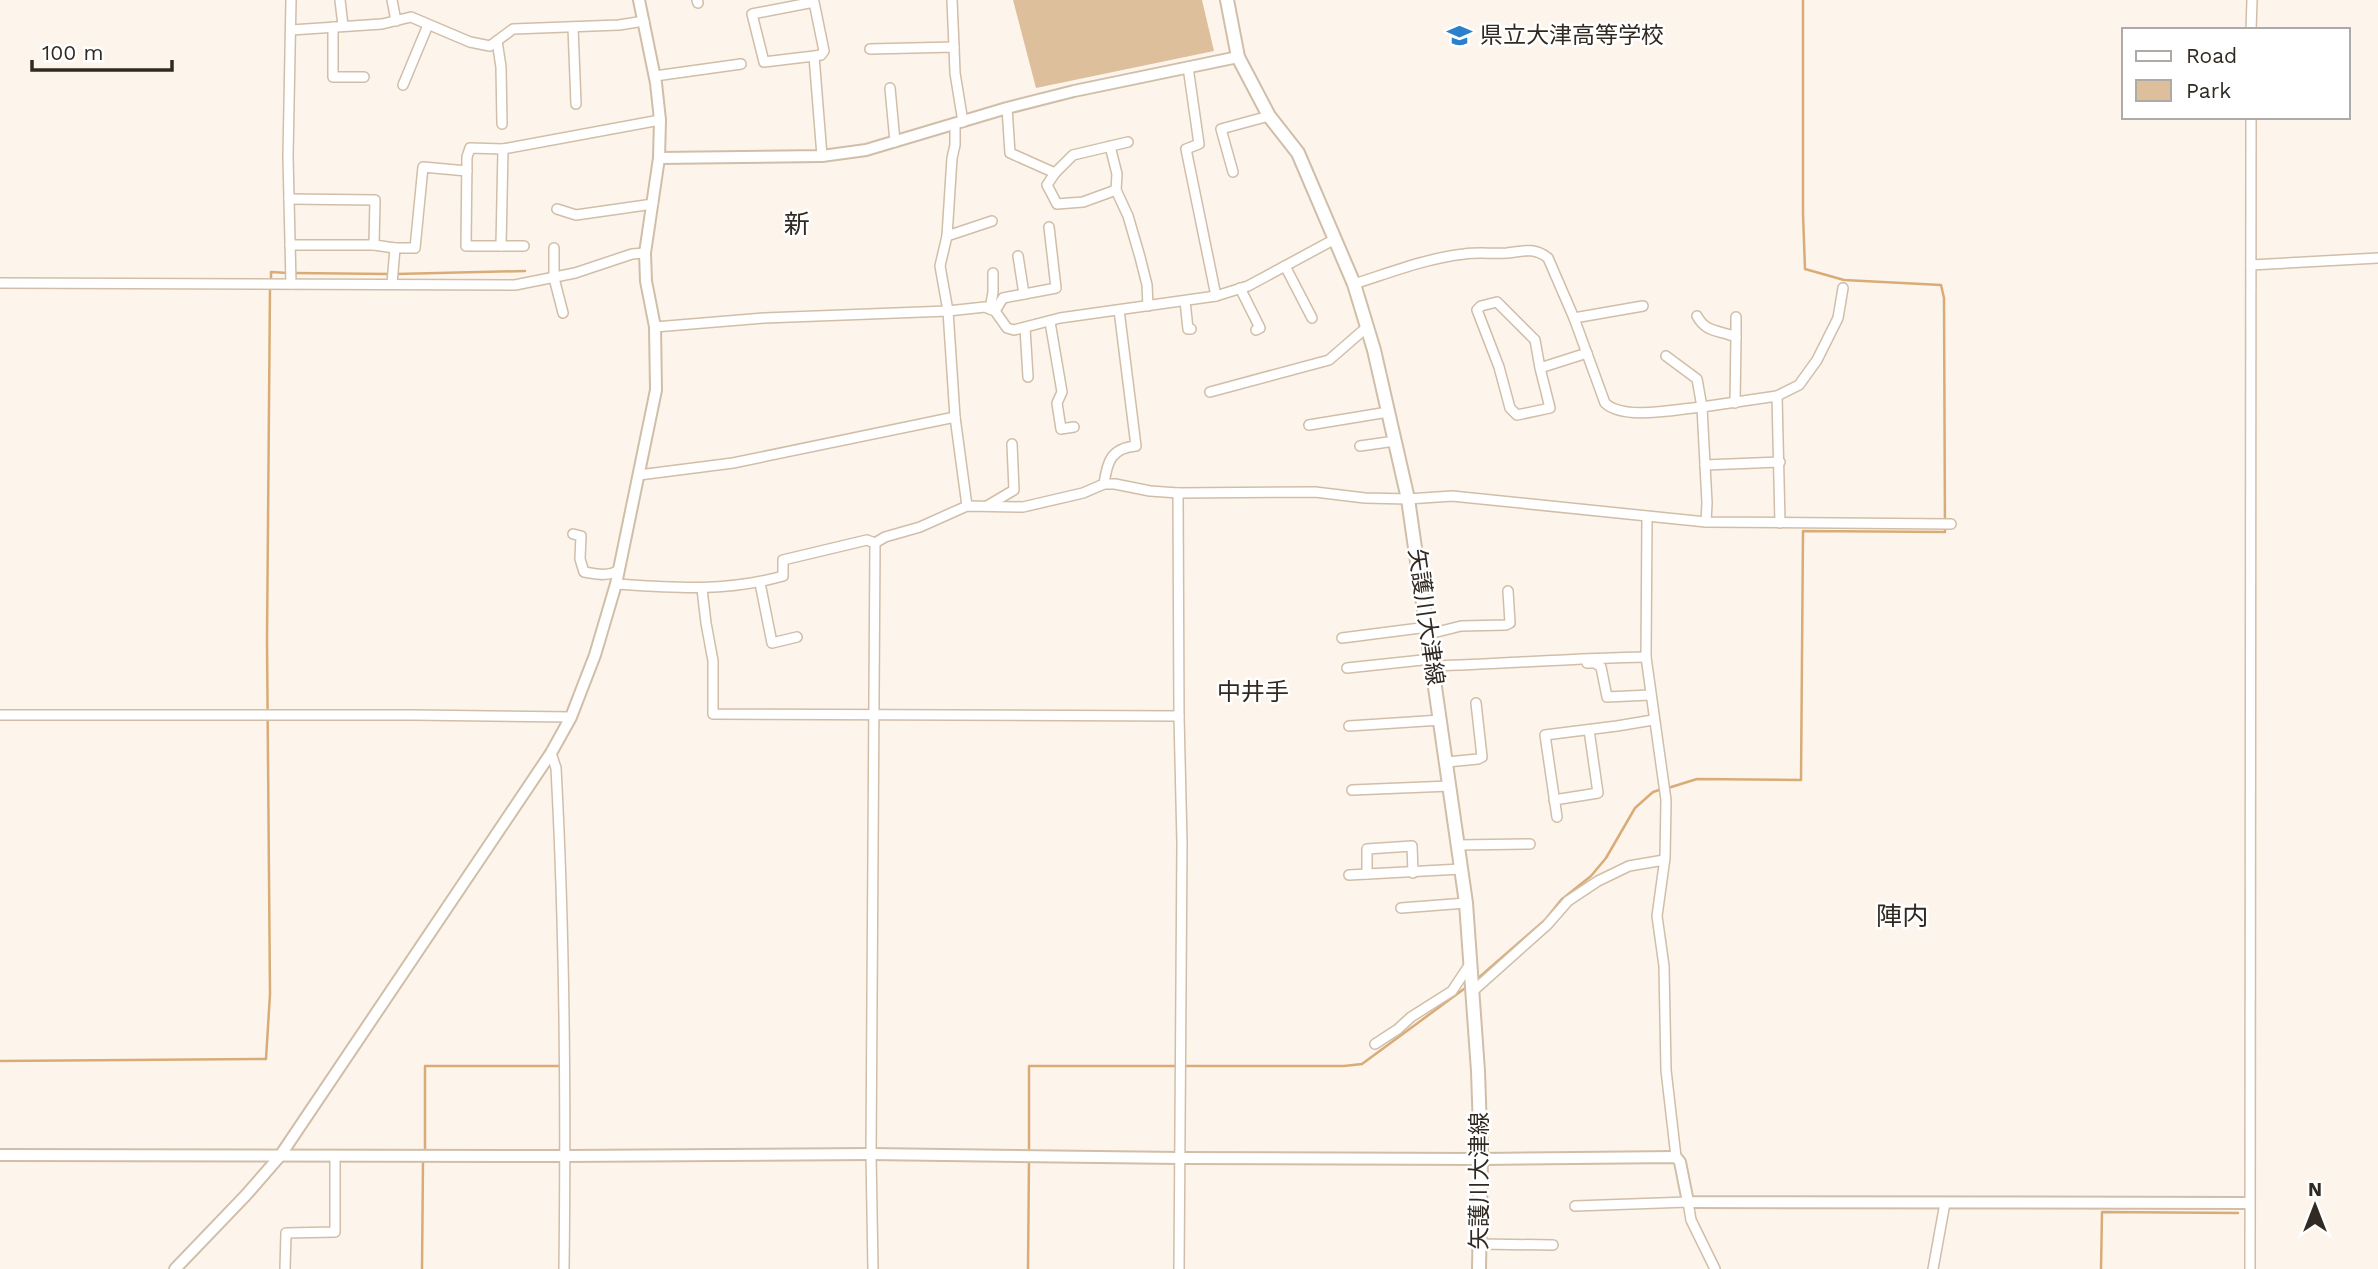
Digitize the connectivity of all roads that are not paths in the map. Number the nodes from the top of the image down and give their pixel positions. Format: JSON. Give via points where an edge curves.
{"nodes":[{"id":1,"x":291,"y":0,"type":"edge"},
{"id":2,"x":340,"y":0,"type":"edge"},
{"id":3,"x":392,"y":0,"type":"edge"},
{"id":4,"x":639,"y":0,"type":"edge"},
{"id":5,"x":952,"y":0,"type":"edge"},
{"id":6,"x":1227,"y":0,"type":"edge"},
{"id":7,"x":2252,"y":0,"type":"edge"},
{"id":8,"x":396,"y":20,"type":"junction"},
{"id":9,"x":644,"y":21,"type":"junction"},
{"id":10,"x":428,"y":24,"type":"junction"},
{"id":11,"x":338,"y":27,"type":"junction"},
{"id":12,"x":573,"y":27,"type":"junction"},
{"id":13,"x":2252,"y":28,"type":"edge"},
{"id":14,"x":291,"y":30,"type":"junction"},
{"id":15,"x":497,"y":41,"type":"junction"},
{"id":16,"x":954,"y":47,"type":"junction"},
{"id":17,"x":870,"y":49,"type":"dead end"},
{"id":18,"x":814,"y":56,"type":"junction"},
{"id":19,"x":1238,"y":57,"type":"junction"},
{"id":20,"x":741,"y":64,"type":"dead end"},
{"id":21,"x":1188,"y":67,"type":"junction"},
{"id":22,"x":655,"y":76,"type":"junction"},
{"id":23,"x":364,"y":77,"type":"dead end"},
{"id":24,"x":403,"y":85,"type":"dead end"},
{"id":25,"x":890,"y":88,"type":"dead end"},
{"id":26,"x":576,"y":104,"type":"dead end"},
{"id":27,"x":1007,"y":108,"type":"junction"},
{"id":28,"x":1269,"y":116,"type":"junction"},
{"id":29,"x":2251,"y":119,"type":"edge"},
{"id":30,"x":660,"y":120,"type":"junction"},
{"id":31,"x":502,"y":124,"type":"dead end"},
{"id":32,"x":959,"y":124,"type":"junction"},
{"id":33,"x":895,"y":142,"type":"junction"},
{"id":34,"x":1128,"y":142,"type":"dead end"},
{"id":35,"x":1110,"y":146,"type":"junction"},
{"id":36,"x":503,"y":149,"type":"junction"},
{"id":37,"x":822,"y":156,"type":"junction"},
{"id":38,"x":659,"y":159,"type":"junction"},
{"id":39,"x":467,"y":171,"type":"junction"},
{"id":40,"x":1233,"y":172,"type":"dead end"},
{"id":41,"x":1055,"y":173,"type":"junction"},
{"id":42,"x":1116,"y":190,"type":"junction"},
{"id":43,"x":289,"y":199,"type":"junction"},
{"id":44,"x":653,"y":204,"type":"junction"},
{"id":45,"x":557,"y":209,"type":"dead end"},
{"id":46,"x":992,"y":221,"type":"dead end"},
{"id":47,"x":1049,"y":227,"type":"dead end"},
{"id":48,"x":947,"y":236,"type":"junction"},
{"id":49,"x":1335,"y":239,"type":"junction"},
{"id":50,"x":374,"y":244,"type":"junction"},
{"id":51,"x":290,"y":245,"type":"junction"},
{"id":52,"x":501,"y":246,"type":"junction"},
{"id":53,"x":524,"y":246,"type":"dead end"},
{"id":54,"x":395,"y":248,"type":"junction"},
{"id":55,"x":554,"y":248,"type":"dead end"},
{"id":56,"x":645,"y":253,"type":"junction"},
{"id":57,"x":1018,"y":256,"type":"dead end"},
{"id":58,"x":2378,"y":258,"type":"edge"},
{"id":59,"x":2251,"y":265,"type":"junction"},
{"id":60,"x":1285,"y":266,"type":"junction"},
{"id":61,"x":993,"y":273,"type":"dead end"},
{"id":62,"x":554,"y":278,"type":"junction"},
{"id":63,"x":0,"y":283,"type":"edge"},
{"id":64,"x":290,"y":284,"type":"junction"},
{"id":65,"x":392,"y":284,"type":"junction"},
{"id":66,"x":1353,"y":284,"type":"junction"},
{"id":67,"x":1240,"y":288,"type":"junction"},
{"id":68,"x":1843,"y":288,"type":"dead end"},
{"id":69,"x":1024,"y":294,"type":"junction"},
{"id":70,"x":1216,"y":296,"type":"junction"},
{"id":71,"x":1185,"y":301,"type":"junction"},
{"id":72,"x":1148,"y":306,"type":"junction"},
{"id":73,"x":1643,"y":306,"type":"dead end"},
{"id":74,"x":992,"y":310,"type":"junction"},
{"id":75,"x":1119,"y":310,"type":"junction"},
{"id":76,"x":948,"y":311,"type":"junction"},
{"id":77,"x":563,"y":313,"type":"dead end"},
{"id":78,"x":1697,"y":316,"type":"dead end"},
{"id":79,"x":1736,"y":317,"type":"dead end"},
{"id":80,"x":1312,"y":318,"type":"dead end"},
{"id":81,"x":1574,"y":318,"type":"junction"},
{"id":82,"x":1050,"y":322,"type":"junction"},
{"id":83,"x":655,"y":327,"type":"junction"},
{"id":84,"x":1367,"y":327,"type":"junction"},
{"id":85,"x":1025,"y":328,"type":"junction"},
{"id":86,"x":1191,"y":329,"type":"dead end"},
{"id":87,"x":1256,"y":330,"type":"dead end"},
{"id":88,"x":1736,"y":337,"type":"junction"},
{"id":89,"x":1587,"y":353,"type":"junction"},
{"id":90,"x":1666,"y":356,"type":"dead end"},
{"id":91,"x":1540,"y":368,"type":"junction"},
{"id":92,"x":1028,"y":377,"type":"dead end"},
{"id":93,"x":1210,"y":392,"type":"dead end"},
{"id":94,"x":1777,"y":396,"type":"junction"},
{"id":95,"x":1735,"y":402,"type":"junction"},
{"id":96,"x":1702,"y":407,"type":"junction"},
{"id":97,"x":1388,"y":412,"type":"junction"},
{"id":98,"x":955,"y":417,"type":"junction"},
{"id":99,"x":1309,"y":425,"type":"dead end"},
{"id":100,"x":1074,"y":427,"type":"dead end"},
{"id":101,"x":1395,"y":441,"type":"junction"},
{"id":102,"x":1012,"y":444,"type":"dead end"},
{"id":103,"x":1360,"y":446,"type":"dead end"},
{"id":104,"x":1780,"y":462,"type":"junction"},
{"id":105,"x":1705,"y":464,"type":"junction"},
{"id":106,"x":639,"y":475,"type":"junction"},
{"id":107,"x":1104,"y":484,"type":"junction"},
{"id":108,"x":1178,"y":493,"type":"junction"},
{"id":109,"x":1408,"y":499,"type":"junction"},
{"id":110,"x":967,"y":506,"type":"junction"},
{"id":111,"x":985,"y":507,"type":"junction"},
{"id":112,"x":1647,"y":518,"type":"junction"},
{"id":113,"x":1706,"y":522,"type":"junction"},
{"id":114,"x":1780,"y":523,"type":"junction"},
{"id":115,"x":1951,"y":524,"type":"dead end"},
{"id":116,"x":573,"y":534,"type":"dead end"},
{"id":117,"x":875,"y":543,"type":"junction"},
{"id":118,"x":619,"y":570,"type":"junction"},
{"id":119,"x":616,"y":583,"type":"junction"},
{"id":120,"x":760,"y":583,"type":"junction"},
{"id":121,"x":702,"y":589,"type":"junction"},
{"id":122,"x":1508,"y":591,"type":"dead end"},
{"id":123,"x":1428,"y":631,"type":"junction"},
{"id":124,"x":797,"y":637,"type":"dead end"},
{"id":125,"x":1342,"y":638,"type":"dead end"},
{"id":126,"x":1646,"y":657,"type":"junction"},
{"id":127,"x":1433,"y":662,"type":"junction"},
{"id":128,"x":1553,"y":662,"type":"dead end"},
{"id":129,"x":1347,"y":668,"type":"dead end"},
{"id":130,"x":1650,"y":695,"type":"junction"},
{"id":131,"x":1476,"y":703,"type":"dead end"},
{"id":132,"x":0,"y":715,"type":"edge"},
{"id":133,"x":874,"y":715,"type":"junction"},
{"id":134,"x":1179,"y":716,"type":"junction"},
{"id":135,"x":570,"y":717,"type":"junction"},
{"id":136,"x":1441,"y":720,"type":"junction"},
{"id":137,"x":1653,"y":720,"type":"junction"},
{"id":138,"x":1349,"y":726,"type":"dead end"},
{"id":139,"x":1589,"y":730,"type":"junction"},
{"id":140,"x":551,"y":753,"type":"junction"},
{"id":141,"x":1447,"y":762,"type":"junction"},
{"id":142,"x":1450,"y":786,"type":"junction"},
{"id":143,"x":1352,"y":790,"type":"dead end"},
{"id":144,"x":1555,"y":800,"type":"junction"},
{"id":145,"x":1557,"y":817,"type":"dead end"},
{"id":146,"x":1530,"y":844,"type":"dead end"},
{"id":147,"x":1458,"y":845,"type":"junction"},
{"id":148,"x":1664,"y":860,"type":"junction"},
{"id":149,"x":1461,"y":869,"type":"junction"},
{"id":150,"x":1412,"y":873,"type":"junction"},
{"id":151,"x":1367,"y":874,"type":"junction"},
{"id":152,"x":1349,"y":875,"type":"dead end"},
{"id":153,"x":1466,"y":903,"type":"junction"},
{"id":154,"x":1401,"y":908,"type":"dead end"},
{"id":155,"x":1470,"y":964,"type":"junction"},
{"id":156,"x":1472,"y":992,"type":"junction"},
{"id":157,"x":1375,"y":1044,"type":"dead end"},
{"id":158,"x":871,"y":1154,"type":"junction"},
{"id":159,"x":0,"y":1155,"type":"edge"},
{"id":160,"x":279,"y":1156,"type":"junction"},
{"id":161,"x":335,"y":1156,"type":"junction"},
{"id":162,"x":565,"y":1156,"type":"junction"},
{"id":163,"x":1676,"y":1157,"type":"junction"},
{"id":164,"x":1179,"y":1158,"type":"junction"},
{"id":165,"x":1481,"y":1159,"type":"junction"},
{"id":166,"x":1688,"y":1202,"type":"junction"},
{"id":167,"x":1945,"y":1203,"type":"junction"},
{"id":168,"x":2249,"y":1203,"type":"junction"},
{"id":169,"x":1575,"y":1206,"type":"dead end"},
{"id":170,"x":1480,"y":1244,"type":"junction"},
{"id":171,"x":1553,"y":1245,"type":"dead end"},
{"id":172,"x":176,"y":1269,"type":"edge"},
{"id":173,"x":285,"y":1269,"type":"edge"},
{"id":174,"x":564,"y":1269,"type":"edge"},
{"id":175,"x":873,"y":1269,"type":"edge"},
{"id":176,"x":1178,"y":1269,"type":"edge"},
{"id":177,"x":1479,"y":1269,"type":"edge"},
{"id":178,"x":1715,"y":1269,"type":"edge"},
{"id":179,"x":1933,"y":1269,"type":"edge"},
{"id":180,"x":2250,"y":1269,"type":"edge"}],
"edges":[{"from":1,"to":14,"type":"street"},
{"from":2,"to":11,"type":"street"},
{"from":3,"to":8,"type":"street"},
{"from":4,"to":9,"type":"street"},
{"from":5,"to":16,"type":"street"},
{"from":6,"to":19,"type":"main road","name":"矢護川大津線"},
{"from":7,"to":13,"type":"street"},
{"from":8,"to":10,"type":"street","via":[[411,17]]},
{"from":8,"to":11,"type":"street"},
{"from":9,"to":12,"type":"street"},
{"from":9,"to":22,"type":"street"},
{"from":10,"to":15,"type":"street","via":[[470,42],[490,46]]},
{"from":10,"to":24,"type":"street"},
{"from":11,"to":14,"type":"street"},
{"from":11,"to":23,"type":"street","via":[[333,77]]},
{"from":12,"to":15,"type":"street","via":[[513,29]]},
{"from":12,"to":26,"type":"street"},
{"from":14,"to":43,"type":"street"},
{"from":15,"to":31,"type":"street"},
{"from":16,"to":17,"type":"street"},
{"from":16,"to":32,"type":"street"},
{"from":18,"to":18,"type":"street","via":[[824,51],[814,2],[752,13],[764,62]]},
{"from":18,"to":37,"type":"street"},
{"from":19,"to":21,"type":"street"},
{"from":19,"to":28,"type":"main road","name":"矢護川大津線"},
{"from":20,"to":22,"type":"street"},
{"from":21,"to":27,"type":"street"},
{"from":21,"to":70,"type":"street","via":[[1199,144],[1186,149]]},
{"from":22,"to":30,"type":"street"},
{"from":25,"to":33,"type":"street"},
{"from":27,"to":32,"type":"street"},
{"from":27,"to":41,"type":"street","via":[[1010,153]]},
{"from":28,"to":40,"type":"street","via":[[1221,129]]},
{"from":28,"to":49,"type":"main road","name":"矢護川大津線","via":[[1298,153]]},
{"from":29,"to":59,"type":"street"},
{"from":30,"to":36,"type":"street"},
{"from":30,"to":38,"type":"street"},
{"from":32,"to":33,"type":"street"},
{"from":32,"to":48,"type":"street"},
{"from":33,"to":37,"type":"street"},
{"from":34,"to":35,"type":"street"},
{"from":35,"to":41,"type":"street","via":[[1073,155]]},
{"from":35,"to":42,"type":"street"},
{"from":36,"to":39,"type":"street","via":[[470,148]]},
{"from":36,"to":52,"type":"street"},
{"from":37,"to":38,"type":"street"},
{"from":38,"to":44,"type":"street"},
{"from":39,"to":52,"type":"street","via":[[466,246]]},
{"from":39,"to":54,"type":"street","via":[[423,167],[415,248]]},
{"from":41,"to":42,"type":"street","via":[[1047,185],[1057,204],[1083,202]]},
{"from":42,"to":72,"type":"street","via":[[1140,257]]},
{"from":43,"to":50,"type":"street","via":[[375,200]]},
{"from":43,"to":51,"type":"street"},
{"from":44,"to":45,"type":"street","via":[[576,215]]},
{"from":44,"to":56,"type":"street"},
{"from":46,"to":48,"type":"street"},
{"from":47,"to":69,"type":"street","via":[[1056,288]]},
{"from":48,"to":76,"type":"street","via":[[940,266]]},
{"from":49,"to":60,"type":"street"},
{"from":49,"to":66,"type":"main road","name":"矢護川大津線"},
{"from":50,"to":51,"type":"street"},
{"from":50,"to":54,"type":"street"},
{"from":51,"to":64,"type":"street"},
{"from":52,"to":53,"type":"street"},
{"from":54,"to":65,"type":"street"},
{"from":55,"to":62,"type":"street"},
{"from":56,"to":62,"type":"street"},
{"from":56,"to":83,"type":"street"},
{"from":57,"to":69,"type":"street"},
{"from":58,"to":59,"type":"street"},
{"from":59,"to":168,"type":"street"},
{"from":60,"to":67,"type":"street"},
{"from":60,"to":80,"type":"street"},
{"from":61,"to":74,"type":"street"},
{"from":62,"to":65,"type":"street","via":[[515,285]]},
{"from":62,"to":77,"type":"street"},
{"from":63,"to":64,"type":"street"},
{"from":64,"to":65,"type":"street"},
{"from":66,"to":81,"type":"street","via":[[1462,254],[1529,249],[1548,258]]},
{"from":66,"to":84,"type":"main road","name":"矢護川大津線"},
{"from":67,"to":70,"type":"street"},
{"from":67,"to":87,"type":"street","via":[[1260,328]]},
{"from":68,"to":94,"type":"street","via":[[1838,318],[1817,360],[1799,385]]},
{"from":69,"to":74,"type":"street","via":[[1003,298]]},
{"from":70,"to":71,"type":"street"},
{"from":71,"to":72,"type":"street"},
{"from":71,"to":86,"type":"street"},
{"from":72,"to":75,"type":"street"},
{"from":73,"to":81,"type":"street"},
{"from":74,"to":76,"type":"street"},
{"from":74,"to":85,"type":"street","via":[[1007,328]]},
{"from":75,"to":82,"type":"street"},
{"from":75,"to":107,"type":"street","via":[[1136,446],[1124,447],[1111,457]]},
{"from":76,"to":83,"type":"street"},
{"from":76,"to":98,"type":"street"},
{"from":78,"to":88,"type":"street","via":[[1707,329]]},
{"from":79,"to":88,"type":"street"},
{"from":81,"to":89,"type":"street"},
{"from":82,"to":85,"type":"street"},
{"from":82,"to":100,"type":"street","via":[[1062,392],[1057,403],[1061,429]]},
{"from":83,"to":106,"type":"street","via":[[656,390]]},
{"from":84,"to":93,"type":"street","via":[[1329,359]]},
{"from":84,"to":97,"type":"main road","name":"矢護川大津線"},
{"from":85,"to":92,"type":"street"},
{"from":88,"to":95,"type":"street"},
{"from":89,"to":91,"type":"street"},
{"from":89,"to":96,"type":"street","via":[[1611,408],[1635,412]]},
{"from":90,"to":96,"type":"street","via":[[1697,379]]},
{"from":91,"to":91,"type":"street","via":[[1549,408],[1517,415],[1510,408],[1477,310],[1497,302],[1535,340]]},
{"from":94,"to":95,"type":"street"},
{"from":94,"to":104,"type":"street"},
{"from":95,"to":96,"type":"street"},
{"from":96,"to":105,"type":"street"},
{"from":97,"to":99,"type":"street"},
{"from":97,"to":101,"type":"main road","name":"矢護川大津線"},
{"from":98,"to":106,"type":"street","via":[[743,461]]},
{"from":98,"to":110,"type":"street"},
{"from":101,"to":103,"type":"street"},
{"from":101,"to":109,"type":"main road","name":"矢護川大津線"},
{"from":102,"to":111,"type":"street","via":[[1014,490]]},
{"from":104,"to":105,"type":"street"},
{"from":104,"to":114,"type":"street"},
{"from":105,"to":113,"type":"street"},
{"from":106,"to":118,"type":"street"},
{"from":107,"to":108,"type":"street"},
{"from":107,"to":111,"type":"street","via":[[1023,507]]},
{"from":108,"to":109,"type":"street","via":[[1315,492]]},
{"from":108,"to":134,"type":"street"},
{"from":109,"to":112,"type":"street","via":[[1452,496]]},
{"from":109,"to":123,"type":"main road","name":"矢護川大津線"},
{"from":110,"to":111,"type":"street"},
{"from":110,"to":117,"type":"street"},
{"from":112,"to":113,"type":"street"},
{"from":112,"to":126,"type":"street"},
{"from":113,"to":114,"type":"street"},
{"from":114,"to":115,"type":"street"},
{"from":116,"to":118,"type":"street","via":[[581,536],[584,572],[604,575]]},
{"from":117,"to":120,"type":"street","via":[[783,560],[783,576]]},
{"from":117,"to":133,"type":"street"},
{"from":118,"to":119,"type":"street"},
{"from":119,"to":121,"type":"street"},
{"from":119,"to":135,"type":"street","via":[[595,655]]},
{"from":120,"to":121,"type":"street"},
{"from":120,"to":124,"type":"street","via":[[772,643]]},
{"from":121,"to":133,"type":"street","via":[[713,661],[713,714]]},
{"from":122,"to":123,"type":"street","via":[[1510,623],[1506,625]]},
{"from":123,"to":125,"type":"street"},
{"from":123,"to":127,"type":"main road","name":"矢護川大津線"},
{"from":126,"to":127,"type":"street","via":[[1506,664]]},
{"from":126,"to":130,"type":"street"},
{"from":127,"to":129,"type":"street"},
{"from":127,"to":136,"type":"main road","name":"矢護川大津線"},
{"from":128,"to":130,"type":"street","via":[[1595,663],[1601,667],[1607,697]]},
{"from":130,"to":137,"type":"street"},
{"from":131,"to":141,"type":"street","via":[[1482,757]]},
{"from":132,"to":135,"type":"street"},
{"from":133,"to":134,"type":"street"},
{"from":133,"to":158,"type":"street"},
{"from":134,"to":164,"type":"street"},
{"from":135,"to":140,"type":"street"},
{"from":136,"to":138,"type":"street"},
{"from":136,"to":141,"type":"main road","name":"矢護川大津線"},
{"from":137,"to":139,"type":"street"},
{"from":137,"to":148,"type":"street","via":[[1666,800]]},
{"from":139,"to":144,"type":"street","via":[[1598,793]]},
{"from":139,"to":144,"type":"street","via":[[1545,735]]},
{"from":140,"to":160,"type":"street"},
{"from":140,"to":162,"type":"street","via":[[556,768],[562,883]]},
{"from":141,"to":142,"type":"main road","name":"矢護川大津線"},
{"from":142,"to":143,"type":"street"},
{"from":142,"to":147,"type":"main road","name":"矢護川大津線"},
{"from":144,"to":145,"type":"street"},
{"from":146,"to":147,"type":"street"},
{"from":147,"to":149,"type":"main road","name":"矢護川大津線"},
{"from":148,"to":156,"type":"street","via":[[1629,866],[1568,901]]},
{"from":148,"to":163,"type":"street","via":[[1657,916]]},
{"from":149,"to":150,"type":"street"},
{"from":149,"to":153,"type":"main road","name":"矢護川大津線"},
{"from":150,"to":151,"type":"street"},
{"from":150,"to":151,"type":"street","via":[[1412,846],[1367,849]]},
{"from":151,"to":152,"type":"street"},
{"from":153,"to":154,"type":"street"},
{"from":153,"to":155,"type":"main road","name":"矢護川大津線"},
{"from":155,"to":156,"type":"main road","name":"矢護川大津線"},
{"from":155,"to":157,"type":"street","via":[[1452,992]]},
{"from":156,"to":165,"type":"main road","name":"矢護川大津線"},
{"from":158,"to":162,"type":"street"},
{"from":158,"to":164,"type":"street"},
{"from":158,"to":175,"type":"street"},
{"from":159,"to":160,"type":"street"},
{"from":160,"to":161,"type":"street"},
{"from":160,"to":172,"type":"street"},
{"from":161,"to":162,"type":"street"},
{"from":161,"to":173,"type":"street","via":[[335,1232],[286,1233]]},
{"from":162,"to":174,"type":"street"},
{"from":163,"to":165,"type":"street"},
{"from":163,"to":166,"type":"street"},
{"from":164,"to":165,"type":"street"},
{"from":164,"to":176,"type":"street"},
{"from":165,"to":170,"type":"main road","name":"矢護川大津線"},
{"from":166,"to":167,"type":"street"},
{"from":166,"to":169,"type":"street"},
{"from":166,"to":178,"type":"street","via":[[1691,1220]]},
{"from":167,"to":168,"type":"street"},
{"from":167,"to":179,"type":"street"},
{"from":168,"to":180,"type":"street"},
{"from":170,"to":171,"type":"street"},
{"from":170,"to":177,"type":"main road","name":"矢護川大津線"}]}
